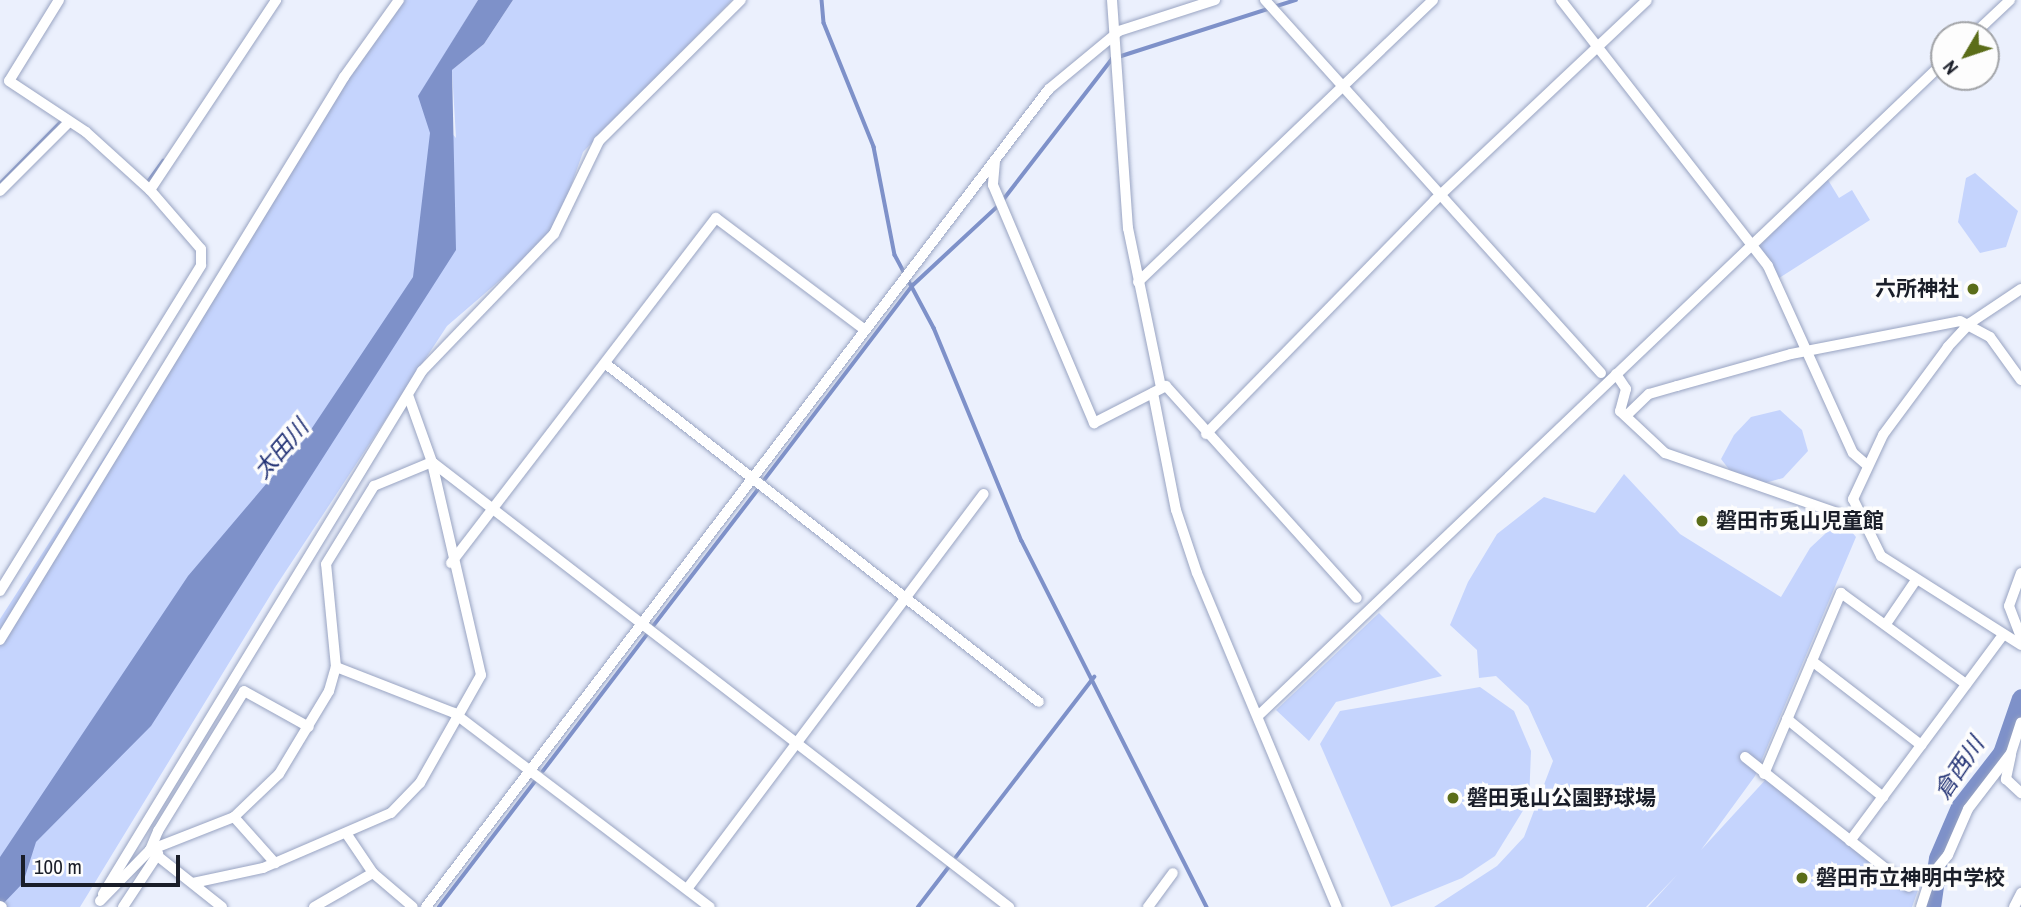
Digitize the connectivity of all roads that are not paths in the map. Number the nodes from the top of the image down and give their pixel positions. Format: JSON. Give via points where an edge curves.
{"nodes":[{"id":1,"x":59,"y":0,"type":"edge"},
{"id":2,"x":275,"y":0,"type":"edge"},
{"id":3,"x":399,"y":0,"type":"edge"},
{"id":4,"x":741,"y":0,"type":"edge"},
{"id":5,"x":1112,"y":0,"type":"edge"},
{"id":6,"x":1215,"y":0,"type":"edge"},
{"id":7,"x":1265,"y":0,"type":"edge"},
{"id":8,"x":1433,"y":0,"type":"edge"},
{"id":9,"x":1561,"y":0,"type":"edge"},
{"id":10,"x":1647,"y":0,"type":"edge"},
{"id":11,"x":2010,"y":0,"type":"edge"},
{"id":12,"x":1988,"y":21,"type":"edge"},
{"id":13,"x":1119,"y":31,"type":"junction"},
{"id":14,"x":1599,"y":49,"type":"junction"},
{"id":15,"x":1930,"y":75,"type":"edge"},
{"id":16,"x":1342,"y":86,"type":"junction"},
{"id":17,"x":69,"y":122,"type":"junction"},
{"id":18,"x":995,"y":159,"type":"junction"},
{"id":19,"x":150,"y":190,"type":"junction"},
{"id":20,"x":0,"y":191,"type":"edge"},
{"id":21,"x":1441,"y":195,"type":"junction"},
{"id":22,"x":1751,"y":245,"type":"junction"},
{"id":23,"x":1138,"y":282,"type":"junction"},
{"id":24,"x":2021,"y":289,"type":"edge"},
{"id":25,"x":1970,"y":323,"type":"junction"},
{"id":26,"x":865,"y":330,"type":"junction"},
{"id":27,"x":1810,"y":353,"type":"junction"},
{"id":28,"x":606,"y":364,"type":"junction"},
{"id":29,"x":1601,"y":373,"type":"dead end"},
{"id":30,"x":1616,"y":374,"type":"junction"},
{"id":31,"x":2021,"y":380,"type":"edge"},
{"id":32,"x":1157,"y":390,"type":"junction"},
{"id":33,"x":408,"y":395,"type":"junction"},
{"id":34,"x":1626,"y":416,"type":"junction"},
{"id":35,"x":1206,"y":434,"type":"junction"},
{"id":36,"x":432,"y":463,"type":"junction"},
{"id":37,"x":1867,"y":464,"type":"junction"},
{"id":38,"x":755,"y":476,"type":"junction"},
{"id":39,"x":984,"y":494,"type":"dead end"},
{"id":40,"x":494,"y":509,"type":"junction"},
{"id":41,"x":1837,"y":513,"type":"dead end"},
{"id":42,"x":452,"y":563,"type":"junction"},
{"id":43,"x":2021,"y":572,"type":"edge"},
{"id":44,"x":1916,"y":580,"type":"junction"},
{"id":45,"x":0,"y":591,"type":"edge"},
{"id":46,"x":908,"y":598,"type":"junction"},
{"id":47,"x":1357,"y":598,"type":"dead end"},
{"id":48,"x":642,"y":624,"type":"junction"},
{"id":49,"x":1886,"y":624,"type":"junction"},
{"id":50,"x":2002,"y":636,"type":"junction"},
{"id":51,"x":2021,"y":638,"type":"edge"},
{"id":52,"x":0,"y":640,"type":"edge"},
{"id":53,"x":2021,"y":645,"type":"edge"},
{"id":54,"x":1812,"y":661,"type":"junction"},
{"id":55,"x":336,"y":667,"type":"junction"},
{"id":56,"x":1966,"y":684,"type":"junction"},
{"id":57,"x":1039,"y":702,"type":"dead end"},
{"id":58,"x":454,"y":713,"type":"junction"},
{"id":59,"x":1258,"y":716,"type":"junction"},
{"id":60,"x":1787,"y":719,"type":"junction"},
{"id":61,"x":2021,"y":723,"type":"edge"},
{"id":62,"x":309,"y":727,"type":"junction"},
{"id":63,"x":798,"y":742,"type":"junction"},
{"id":64,"x":1921,"y":745,"type":"junction"},
{"id":65,"x":2011,"y":752,"type":"junction"},
{"id":66,"x":1745,"y":757,"type":"dead end"},
{"id":67,"x":532,"y":769,"type":"junction"},
{"id":68,"x":1764,"y":774,"type":"junction"},
{"id":69,"x":2021,"y":793,"type":"edge"},
{"id":70,"x":1883,"y":797,"type":"junction"},
{"id":71,"x":234,"y":817,"type":"junction"},
{"id":72,"x":348,"y":836,"type":"junction"},
{"id":73,"x":1850,"y":841,"type":"junction"},
{"id":74,"x":154,"y":852,"type":"junction"},
{"id":75,"x":275,"y":863,"type":"junction"},
{"id":76,"x":373,"y":873,"type":"junction"},
{"id":77,"x":1173,"y":873,"type":"dead end"},
{"id":78,"x":193,"y":883,"type":"junction"},
{"id":79,"x":1909,"y":887,"type":"dead end"},
{"id":80,"x":687,"y":889,"type":"junction"},
{"id":81,"x":2021,"y":893,"type":"edge"},
{"id":82,"x":99,"y":904,"type":"edge"},
{"id":83,"x":123,"y":907,"type":"edge"},
{"id":84,"x":222,"y":907,"type":"edge"},
{"id":85,"x":314,"y":907,"type":"edge"},
{"id":86,"x":413,"y":907,"type":"edge"},
{"id":87,"x":426,"y":907,"type":"edge"},
{"id":88,"x":710,"y":907,"type":"edge"},
{"id":89,"x":1009,"y":907,"type":"edge"},
{"id":90,"x":1148,"y":907,"type":"edge"},
{"id":91,"x":1337,"y":907,"type":"edge"},
{"id":92,"x":1921,"y":907,"type":"edge"},
{"id":93,"x":2014,"y":907,"type":"edge"}],
"edges":[{"from":1,"to":17,"type":"street","via":[[9,81]]},
{"from":2,"to":19,"type":"street"},
{"from":3,"to":52,"type":"street","via":[[344,76]]},
{"from":4,"to":33,"type":"street","via":[[599,141],[554,234],[439,351]]},
{"from":5,"to":13,"type":"street"},
{"from":6,"to":13,"type":"street"},
{"from":7,"to":16,"type":"street"},
{"from":8,"to":16,"type":"street"},
{"from":9,"to":14,"type":"street"},
{"from":10,"to":14,"type":"street"},
{"from":11,"to":12,"type":"street"},
{"from":13,"to":18,"type":"street","via":[[1066,70]]},
{"from":13,"to":23,"type":"street","via":[[1113,43],[1121,156]]},
{"from":14,"to":21,"type":"street"},
{"from":14,"to":22,"type":"street"},
{"from":15,"to":22,"type":"street"},
{"from":16,"to":21,"type":"street"},
{"from":16,"to":23,"type":"street"},
{"from":17,"to":19,"type":"street"},
{"from":17,"to":20,"type":"street"},
{"from":18,"to":26,"type":"street"},
{"from":18,"to":32,"type":"street","via":[[993,185],[1094,423]]},
{"from":19,"to":45,"type":"street","via":[[201,249],[201,265]]},
{"from":21,"to":29,"type":"street"},
{"from":21,"to":35,"type":"street"},
{"from":22,"to":27,"type":"street","via":[[1785,296]]},
{"from":22,"to":30,"type":"street"},
{"from":23,"to":32,"type":"street"},
{"from":24,"to":25,"type":"street"},
{"from":25,"to":27,"type":"street"},
{"from":25,"to":31,"type":"street","via":[[1997,344]]},
{"from":25,"to":37,"type":"street","via":[[1911,394]]},
{"from":26,"to":28,"type":"street","via":[[716,218]]},
{"from":26,"to":38,"type":"street"},
{"from":27,"to":34,"type":"street","via":[[1649,394]]},
{"from":27,"to":37,"type":"street","via":[[1853,453]]},
{"from":28,"to":38,"type":"street"},
{"from":28,"to":40,"type":"street"},
{"from":30,"to":34,"type":"street","via":[[1626,388],[1620,411]]},
{"from":30,"to":59,"type":"street"},
{"from":32,"to":35,"type":"street"},
{"from":32,"to":59,"type":"street","via":[[1181,523]]},
{"from":33,"to":36,"type":"street"},
{"from":33,"to":82,"type":"street","via":[[118,860]]},
{"from":34,"to":41,"type":"street","via":[[1665,453]]},
{"from":35,"to":47,"type":"street"},
{"from":36,"to":40,"type":"street"},
{"from":36,"to":42,"type":"street"},
{"from":36,"to":55,"type":"street","via":[[374,486],[326,564]]},
{"from":37,"to":44,"type":"street","via":[[1853,499],[1872,546]]},
{"from":38,"to":46,"type":"street"},
{"from":38,"to":48,"type":"street"},
{"from":39,"to":46,"type":"street"},
{"from":40,"to":42,"type":"street"},
{"from":40,"to":48,"type":"street"},
{"from":42,"to":58,"type":"street","via":[[481,675]]},
{"from":43,"to":51,"type":"street","via":[[2009,606]]},
{"from":44,"to":49,"type":"street"},
{"from":44,"to":50,"type":"street"},
{"from":46,"to":57,"type":"street"},
{"from":46,"to":63,"type":"street"},
{"from":48,"to":63,"type":"street"},
{"from":48,"to":67,"type":"street"},
{"from":49,"to":54,"type":"street","via":[[1841,593]]},
{"from":49,"to":56,"type":"street"},
{"from":50,"to":53,"type":"street"},
{"from":50,"to":56,"type":"street"},
{"from":54,"to":60,"type":"street"},
{"from":54,"to":64,"type":"street"},
{"from":55,"to":58,"type":"street"},
{"from":55,"to":62,"type":"street"},
{"from":56,"to":64,"type":"street"},
{"from":58,"to":67,"type":"street"},
{"from":58,"to":72,"type":"street","via":[[407,798]]},
{"from":59,"to":91,"type":"street"},
{"from":60,"to":68,"type":"street"},
{"from":60,"to":70,"type":"street"},
{"from":61,"to":65,"type":"street"},
{"from":62,"to":71,"type":"street","via":[[279,774]]},
{"from":62,"to":74,"type":"street","via":[[243,691]]},
{"from":63,"to":80,"type":"street"},
{"from":63,"to":89,"type":"street"},
{"from":64,"to":70,"type":"street"},
{"from":65,"to":69,"type":"street","via":[[2006,779]]},
{"from":65,"to":92,"type":"street","via":[[1968,809]]},
{"from":66,"to":68,"type":"street"},
{"from":67,"to":80,"type":"street"},
{"from":67,"to":87,"type":"street"},
{"from":68,"to":73,"type":"street"},
{"from":70,"to":73,"type":"street"},
{"from":71,"to":74,"type":"street"},
{"from":71,"to":75,"type":"street"},
{"from":72,"to":75,"type":"street"},
{"from":72,"to":76,"type":"street"},
{"from":73,"to":79,"type":"street"},
{"from":74,"to":78,"type":"street"},
{"from":74,"to":82,"type":"street"},
{"from":74,"to":83,"type":"street"},
{"from":75,"to":78,"type":"street"},
{"from":76,"to":85,"type":"street"},
{"from":76,"to":86,"type":"street"},
{"from":77,"to":90,"type":"street"},
{"from":78,"to":84,"type":"street"},
{"from":80,"to":88,"type":"street"},
{"from":81,"to":93,"type":"street"}]}
